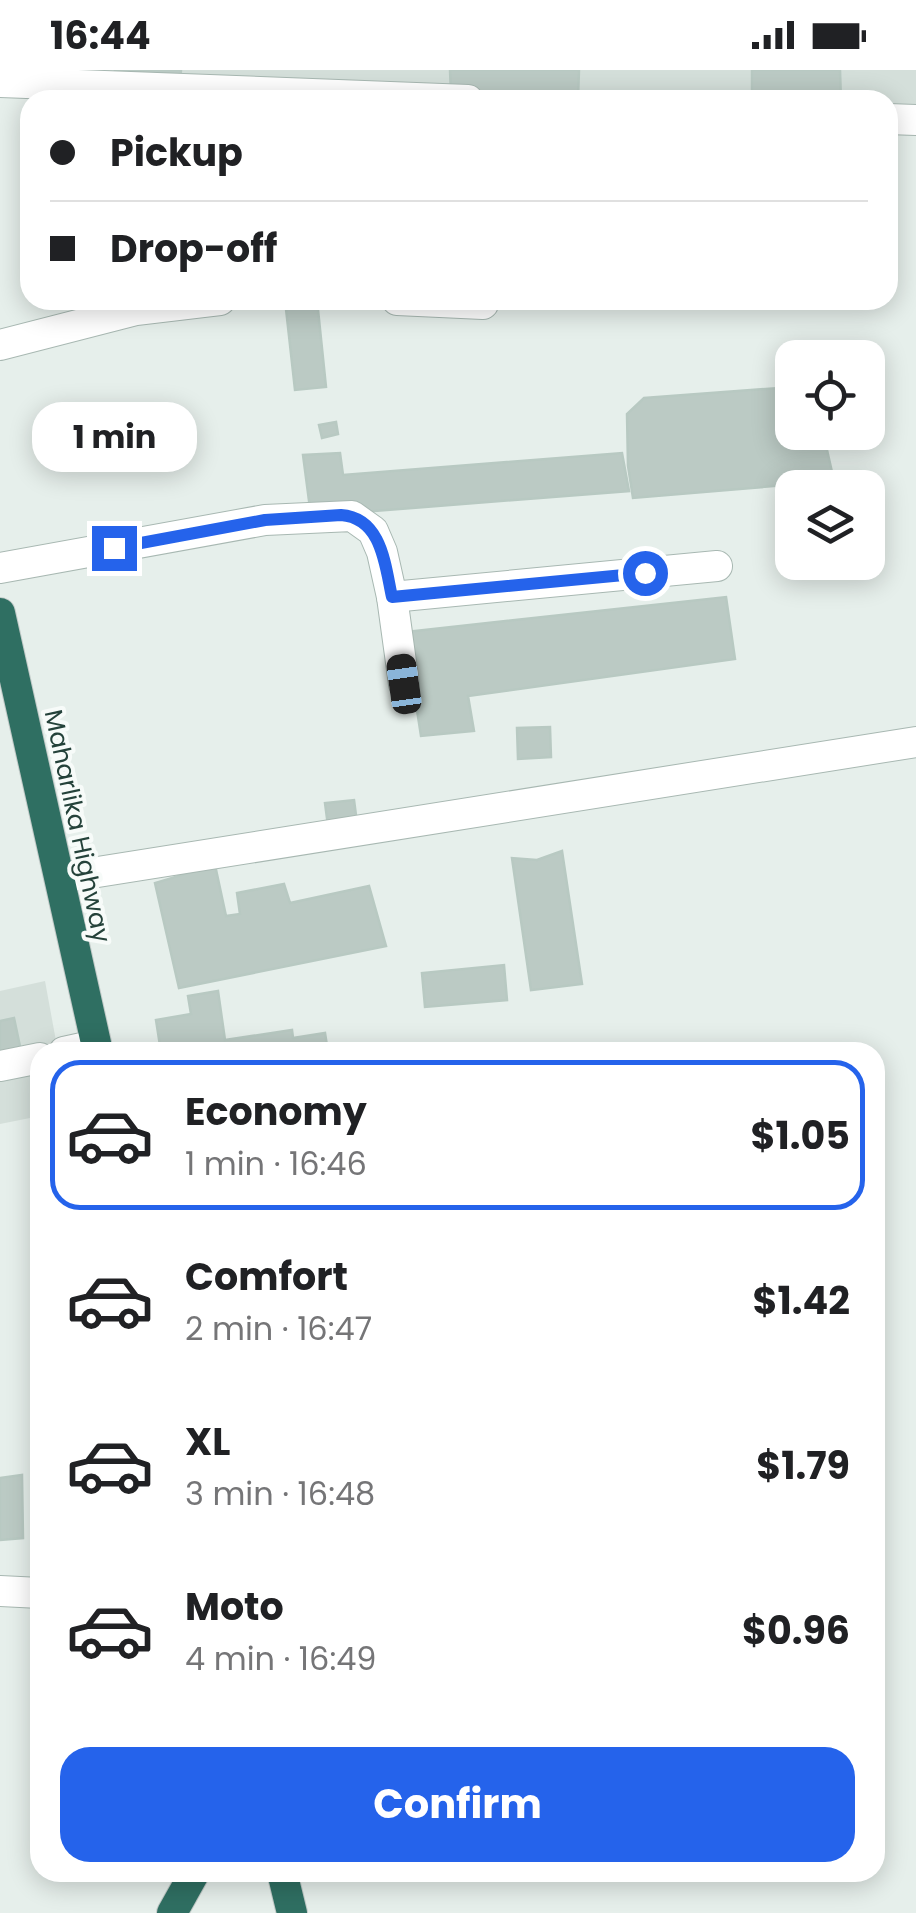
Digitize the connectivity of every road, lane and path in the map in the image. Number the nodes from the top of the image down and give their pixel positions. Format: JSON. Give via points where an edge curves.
{"nodes":[{"id":1,"x":0,"y":82,"type":"edge"},
{"id":2,"x":208,"y":90,"type":"edge"},
{"id":3,"x":136,"y":310,"type":"edge"},
{"id":4,"x":0,"y":344,"type":"edge"},
{"id":5,"x":717,"y":566,"type":"dead end"},
{"id":6,"x":0,"y":568,"type":"edge"},
{"id":7,"x":392,"y":597,"type":"junction"},
{"id":8,"x":0,"y":613,"type":"edge"},
{"id":9,"x":404,"y":684,"type":"dead end"},
{"id":10,"x":916,"y":742,"type":"edge"},
{"id":11,"x":60,"y":878,"type":"junction"},
{"id":12,"x":95,"y":1042,"type":"edge"},
{"id":13,"x":30,"y":1060,"type":"edge"},
{"id":14,"x":0,"y":1066,"type":"edge"},
{"id":15,"x":0,"y":1591,"type":"edge"},
{"id":16,"x":30,"y":1592,"type":"edge"},
{"id":17,"x":189,"y":1882,"type":"edge"},
{"id":18,"x":284,"y":1882,"type":"edge"},
{"id":19,"x":172,"y":1913,"type":"edge"},
{"id":20,"x":292,"y":1913,"type":"edge"}],
"edges":[{"from":1,"to":2,"type":"lane"},
{"from":3,"to":4,"type":"lane"},
{"from":5,"to":7,"type":"lane"},
{"from":6,"to":7,"type":"lane","via":[[265,520],[352,516],[373,532]]},
{"from":7,"to":9,"type":"lane"},
{"from":8,"to":11,"type":"highway","name":"Maharlika Highway"},
{"from":10,"to":11,"type":"lane"},
{"from":11,"to":12,"type":"highway","name":"Maharlika Highway"},
{"from":13,"to":14,"type":"lane"},
{"from":15,"to":16,"type":"lane"},
{"from":17,"to":19,"type":"highway"},
{"from":18,"to":20,"type":"highway"}]}
